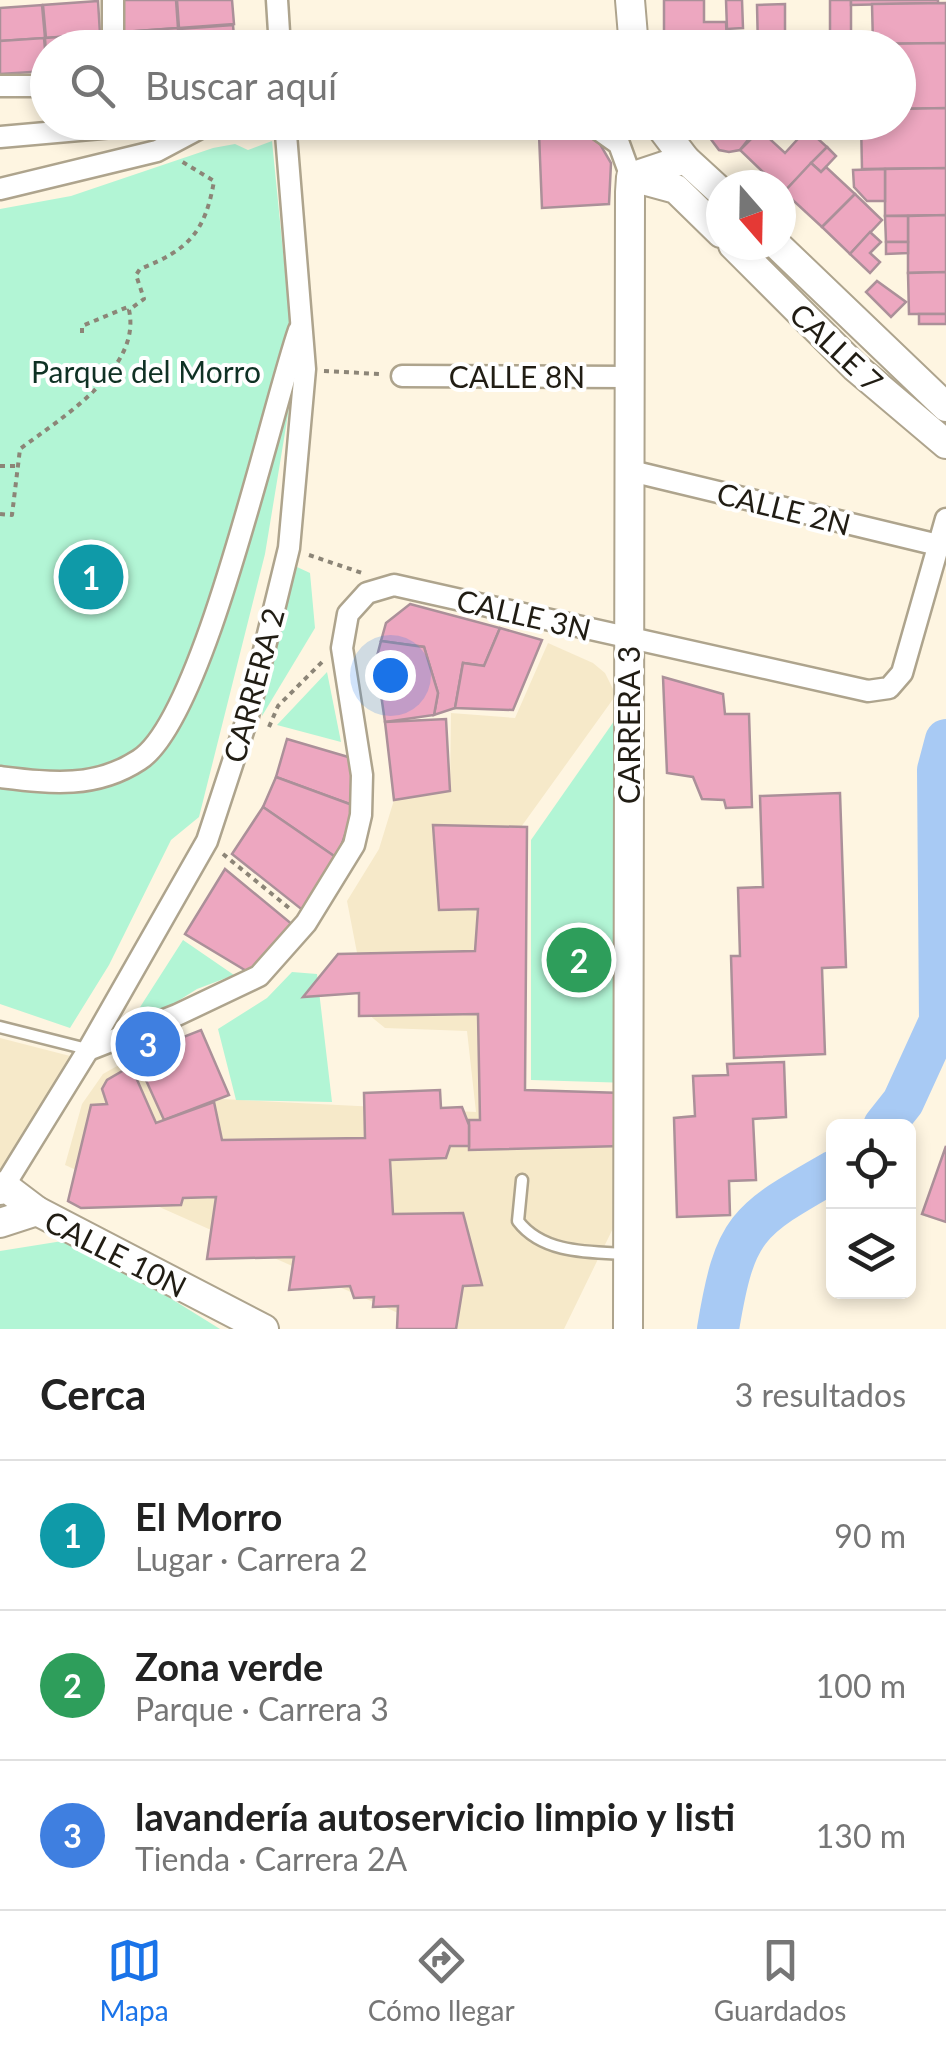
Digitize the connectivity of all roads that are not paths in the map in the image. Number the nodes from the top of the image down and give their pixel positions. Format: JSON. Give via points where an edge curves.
{"nodes":[{"id":1,"x":113,"y":0,"type":"edge"},
{"id":2,"x":277,"y":0,"type":"edge"},
{"id":3,"x":630,"y":0,"type":"edge"},
{"id":4,"x":113,"y":30,"type":"edge"},
{"id":5,"x":279,"y":30,"type":"edge"},
{"id":6,"x":632,"y":30,"type":"edge"},
{"id":7,"x":0,"y":86,"type":"edge"},
{"id":8,"x":30,"y":86,"type":"edge"},
{"id":9,"x":30,"y":134,"type":"edge"},
{"id":10,"x":0,"y":137,"type":"edge"},
{"id":11,"x":178,"y":140,"type":"edge"},
{"id":12,"x":287,"y":140,"type":"edge"},
{"id":13,"x":613,"y":140,"type":"edge"},
{"id":14,"x":671,"y":140,"type":"edge"},
{"id":15,"x":685,"y":159,"type":"junction"},
{"id":16,"x":630,"y":177,"type":"junction"},
{"id":17,"x":706,"y":178,"type":"edge"},
{"id":18,"x":0,"y":188,"type":"edge"},
{"id":19,"x":706,"y":218,"type":"edge"},
{"id":20,"x":748,"y":260,"type":"edge"},
{"id":21,"x":793,"y":260,"type":"edge"},
{"id":22,"x":302,"y":320,"type":"junction"},
{"id":23,"x":402,"y":376,"type":"road end"},
{"id":24,"x":632,"y":377,"type":"junction"},
{"id":25,"x":946,"y":407,"type":"edge"},
{"id":26,"x":946,"y":444,"type":"edge"},
{"id":27,"x":631,"y":470,"type":"junction"},
{"id":28,"x":946,"y":520,"type":"edge"},
{"id":29,"x":938,"y":545,"type":"junction"},
{"id":30,"x":628,"y":637,"type":"junction"},
{"id":31,"x":0,"y":777,"type":"edge"},
{"id":32,"x":0,"y":1027,"type":"edge"},
{"id":33,"x":88,"y":1050,"type":"junction"},
{"id":34,"x":522,"y":1180,"type":"dead end"},
{"id":35,"x":2,"y":1188,"type":"edge"},
{"id":36,"x":19,"y":1216,"type":"edge"},
{"id":37,"x":629,"y":1254,"type":"junction"},
{"id":38,"x":264,"y":1329,"type":"edge"},
{"id":39,"x":628,"y":1329,"type":"edge"}],
"edges":[{"from":1,"to":4,"type":"street"},
{"from":2,"to":5,"type":"street"},
{"from":3,"to":6,"type":"main road"},
{"from":7,"to":8,"type":"street"},
{"from":9,"to":10,"type":"street"},
{"from":11,"to":18,"type":"street","via":[[157,151]]},
{"from":12,"to":22,"type":"street","name":"CARRERA 2"},
{"from":13,"to":16,"type":"street"},
{"from":14,"to":15,"type":"main road"},
{"from":15,"to":16,"type":"main road"},
{"from":15,"to":17,"type":"main road"},
{"from":16,"to":19,"type":"main road","via":[[676,189]]},
{"from":16,"to":24,"type":"main road","name":"CARRERA 3"},
{"from":20,"to":26,"type":"main road","name":"CALLE 7"},
{"from":21,"to":25,"type":"main road","name":"CALLE 7"},
{"from":22,"to":31,"type":"street","via":[[179,712],[143,758],[100,778],[66,785]]},
{"from":22,"to":33,"type":"street","name":"CARRERA 2","via":[[305,370],[289,548],[248,716],[207,841]]},
{"from":23,"to":24,"type":"street","name":"CALLE 8N"},
{"from":24,"to":27,"type":"main road","name":"CARRERA 3"},
{"from":27,"to":29,"type":"street","name":"CALLE 2N"},
{"from":27,"to":30,"type":"main road","name":"CARRERA 3"},
{"from":28,"to":29,"type":"street"},
{"from":29,"to":30,"type":"street","name":"CALLE 3N","via":[[902,672],[889,688],[868,691]]},
{"from":30,"to":33,"type":"street","name":"CALLE 3N","via":[[394,585],[367,593],[348,614],[342,648],[362,775],[354,845],[306,922],[259,976]]},
{"from":30,"to":37,"type":"main road","name":"CARRERA 3"},
{"from":32,"to":33,"type":"lane"},
{"from":33,"to":35,"type":"street","name":"CARRERA 2"},
{"from":34,"to":37,"type":"lane","via":[[518,1222],[530,1237],[566,1249]]},
{"from":35,"to":36,"type":"main road","name":"CALLE 10N"},
{"from":36,"to":38,"type":"main road","name":"CALLE 10N"},
{"from":37,"to":39,"type":"main road","name":"CARRERA 3"}]}
